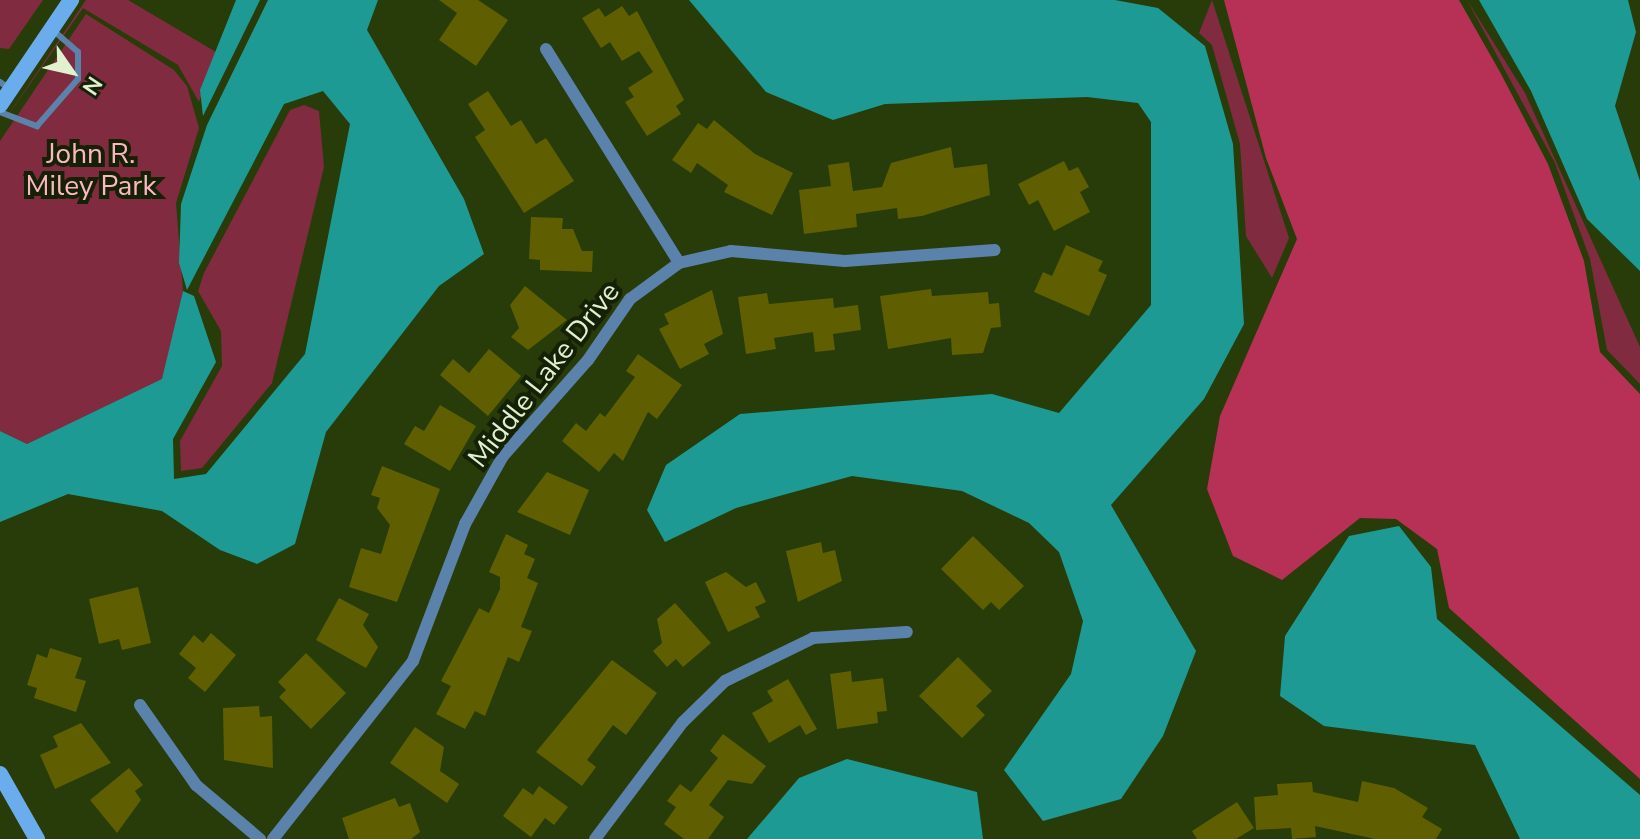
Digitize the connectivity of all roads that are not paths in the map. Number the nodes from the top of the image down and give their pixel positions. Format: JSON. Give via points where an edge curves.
{"nodes":[{"id":1,"x":71,"y":0,"type":"edge"},
{"id":2,"x":52,"y":28,"type":"junction"},
{"id":3,"x":546,"y":49,"type":"dead end"},
{"id":4,"x":5,"y":86,"type":"edge"},
{"id":5,"x":0,"y":105,"type":"edge"},
{"id":6,"x":0,"y":112,"type":"edge"},
{"id":7,"x":995,"y":250,"type":"dead end"},
{"id":8,"x":679,"y":263,"type":"junction"},
{"id":9,"x":907,"y":632,"type":"dead end"},
{"id":10,"x":140,"y":705,"type":"dead end"},
{"id":11,"x":0,"y":774,"type":"edge"},
{"id":12,"x":37,"y":839,"type":"edge"},
{"id":13,"x":260,"y":839,"type":"edge"},
{"id":14,"x":273,"y":839,"type":"edge"},
{"id":15,"x":595,"y":839,"type":"edge"}],
"edges":[{"from":1,"to":2,"type":"street"},
{"from":2,"to":4,"type":"street"},
{"from":2,"to":6,"type":"lane","via":[[78,52],[78,79],[37,126]]},
{"from":3,"to":8,"type":"street"},
{"from":4,"to":5,"type":"street"},
{"from":7,"to":8,"type":"street","name":"Middle Lake Drive","via":[[845,261],[731,251]]},
{"from":8,"to":14,"type":"street","name":"Middle Lake Drive","via":[[630,299],[588,360],[503,456],[465,524],[413,661]]},
{"from":9,"to":15,"type":"street","via":[[813,638],[725,681],[683,722]]},
{"from":10,"to":13,"type":"street","via":[[196,785]]},
{"from":11,"to":12,"type":"street"}]}
